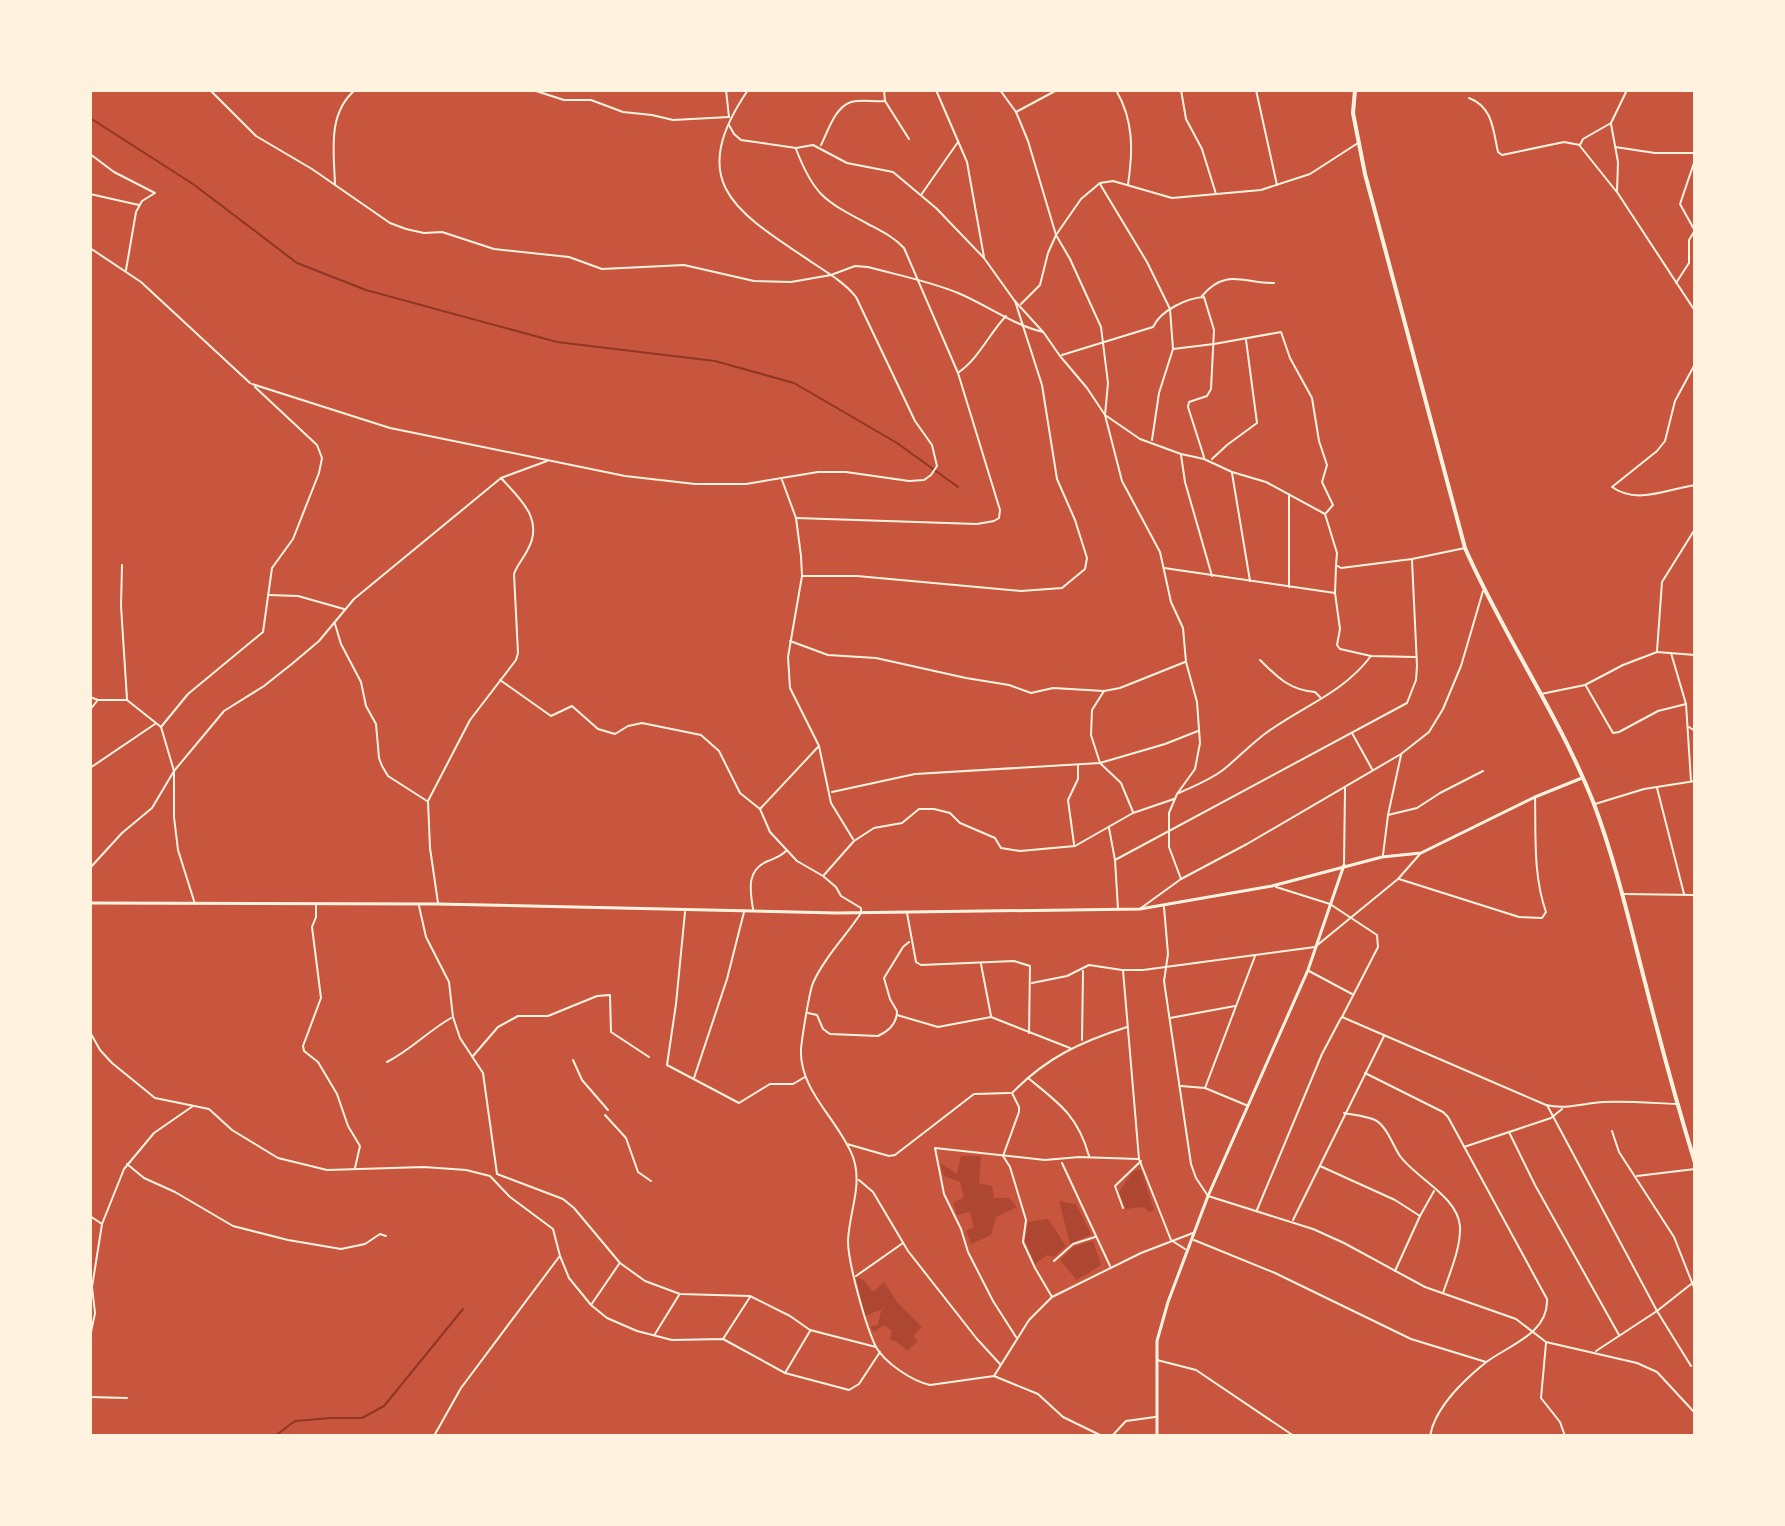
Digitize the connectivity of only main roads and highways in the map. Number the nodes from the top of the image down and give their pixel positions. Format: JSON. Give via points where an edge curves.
{"nodes":[{"id":1,"x":1355,"y":90,"type":"edge"},
{"id":2,"x":1582,"y":778,"type":"junction"},
{"id":3,"x":1344,"y":865,"type":"junction"},
{"id":4,"x":90,"y":903,"type":"edge"},
{"id":5,"x":1695,"y":1166,"type":"edge"},
{"id":6,"x":1157,"y":1436,"type":"edge"}],
"edges":[{"from":1,"to":2,"type":"highway","via":[[1359,143],[1465,548]]},
{"from":2,"to":3,"type":"main road","via":[[1421,853]]},
{"from":2,"to":5,"type":"highway","via":[[1622,894]]},
{"from":3,"to":4,"type":"main road","via":[[1272,886],[1118,910],[861,913]]},
{"from":3,"to":6,"type":"main road","via":[[1308,970],[1208,1196],[1164,1315],[1157,1341]]}]}
